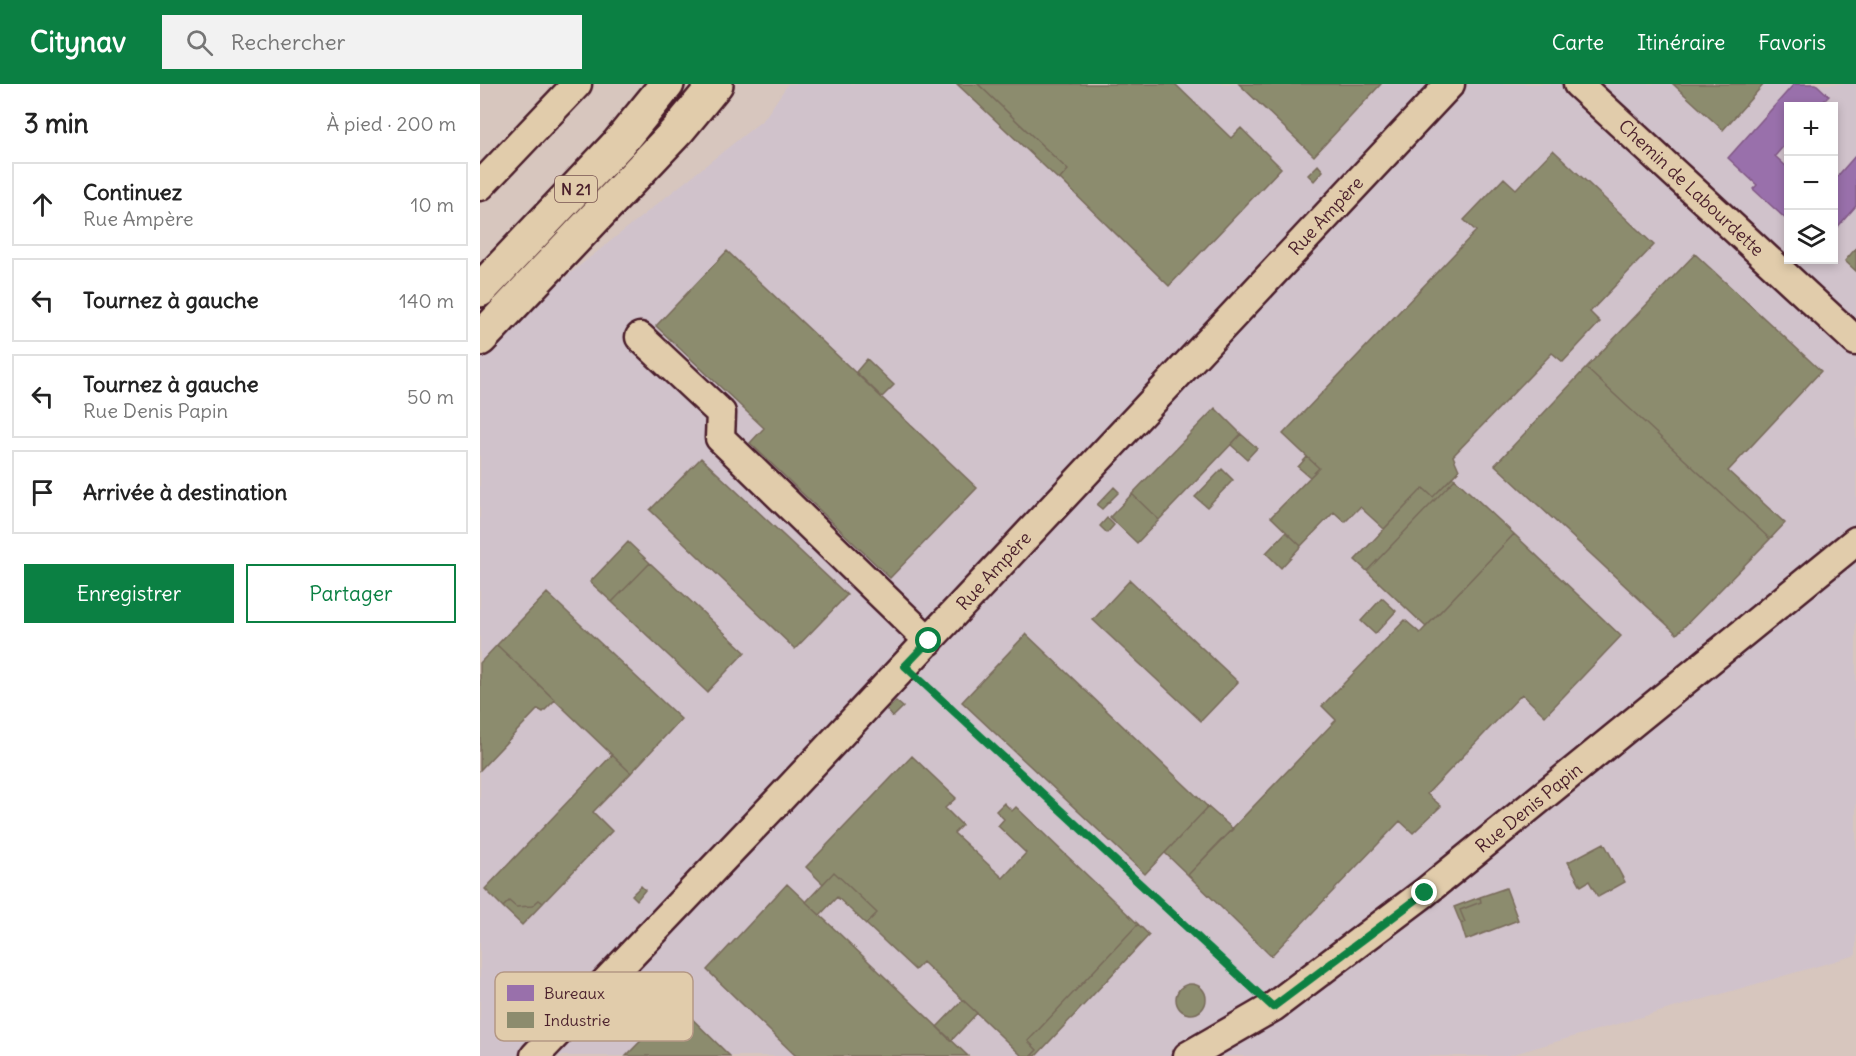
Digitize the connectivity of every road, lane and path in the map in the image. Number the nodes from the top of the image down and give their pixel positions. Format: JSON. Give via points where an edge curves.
{"nodes":[{"id":1,"x":577,"y":84,"type":"edge"},
{"id":2,"x":668,"y":84,"type":"edge"},
{"id":3,"x":716,"y":84,"type":"edge"},
{"id":4,"x":1450,"y":84,"type":"edge"},
{"id":5,"x":1578,"y":84,"type":"edge"},
{"id":6,"x":480,"y":186,"type":"edge"},
{"id":7,"x":480,"y":290,"type":"edge"},
{"id":8,"x":640,"y":337,"type":"dead end"},
{"id":9,"x":480,"y":339,"type":"edge"},
{"id":10,"x":1856,"y":341,"type":"edge"},
{"id":11,"x":1856,"y":540,"type":"edge"},
{"id":12,"x":929,"y":641,"type":"junction"},
{"id":13,"x":905,"y":666,"type":"junction"},
{"id":14,"x":615,"y":972,"type":"edge"},
{"id":15,"x":1273,"y":1007,"type":"junction"},
{"id":16,"x":549,"y":1041,"type":"edge"},
{"id":17,"x":535,"y":1056,"type":"edge"},
{"id":18,"x":1188,"y":1056,"type":"edge"}],
"edges":[{"from":1,"to":6,"type":"street"},
{"from":2,"to":7,"type":"main road","number":"N 21","via":[[619,143]]},
{"from":3,"to":9,"type":"main road","number":"N 21"},
{"from":4,"to":12,"type":"street","name":"Rue Ampère"},
{"from":5,"to":10,"type":"street","name":"Chemin de Labourdette"},
{"from":8,"to":12,"type":"street","via":[[721,413],[720,438]]},
{"from":11,"to":15,"type":"street","name":"Rue Denis Papin","via":[[1425,893]]},
{"from":12,"to":13,"type":"street","name":"Rue Ampère"},
{"from":13,"to":14,"type":"street","name":"Rue Ampère"},
{"from":13,"to":15,"type":"path"},
{"from":15,"to":18,"type":"street","name":"Rue Denis Papin"},
{"from":16,"to":17,"type":"street","name":"Rue Ampère"}]}
